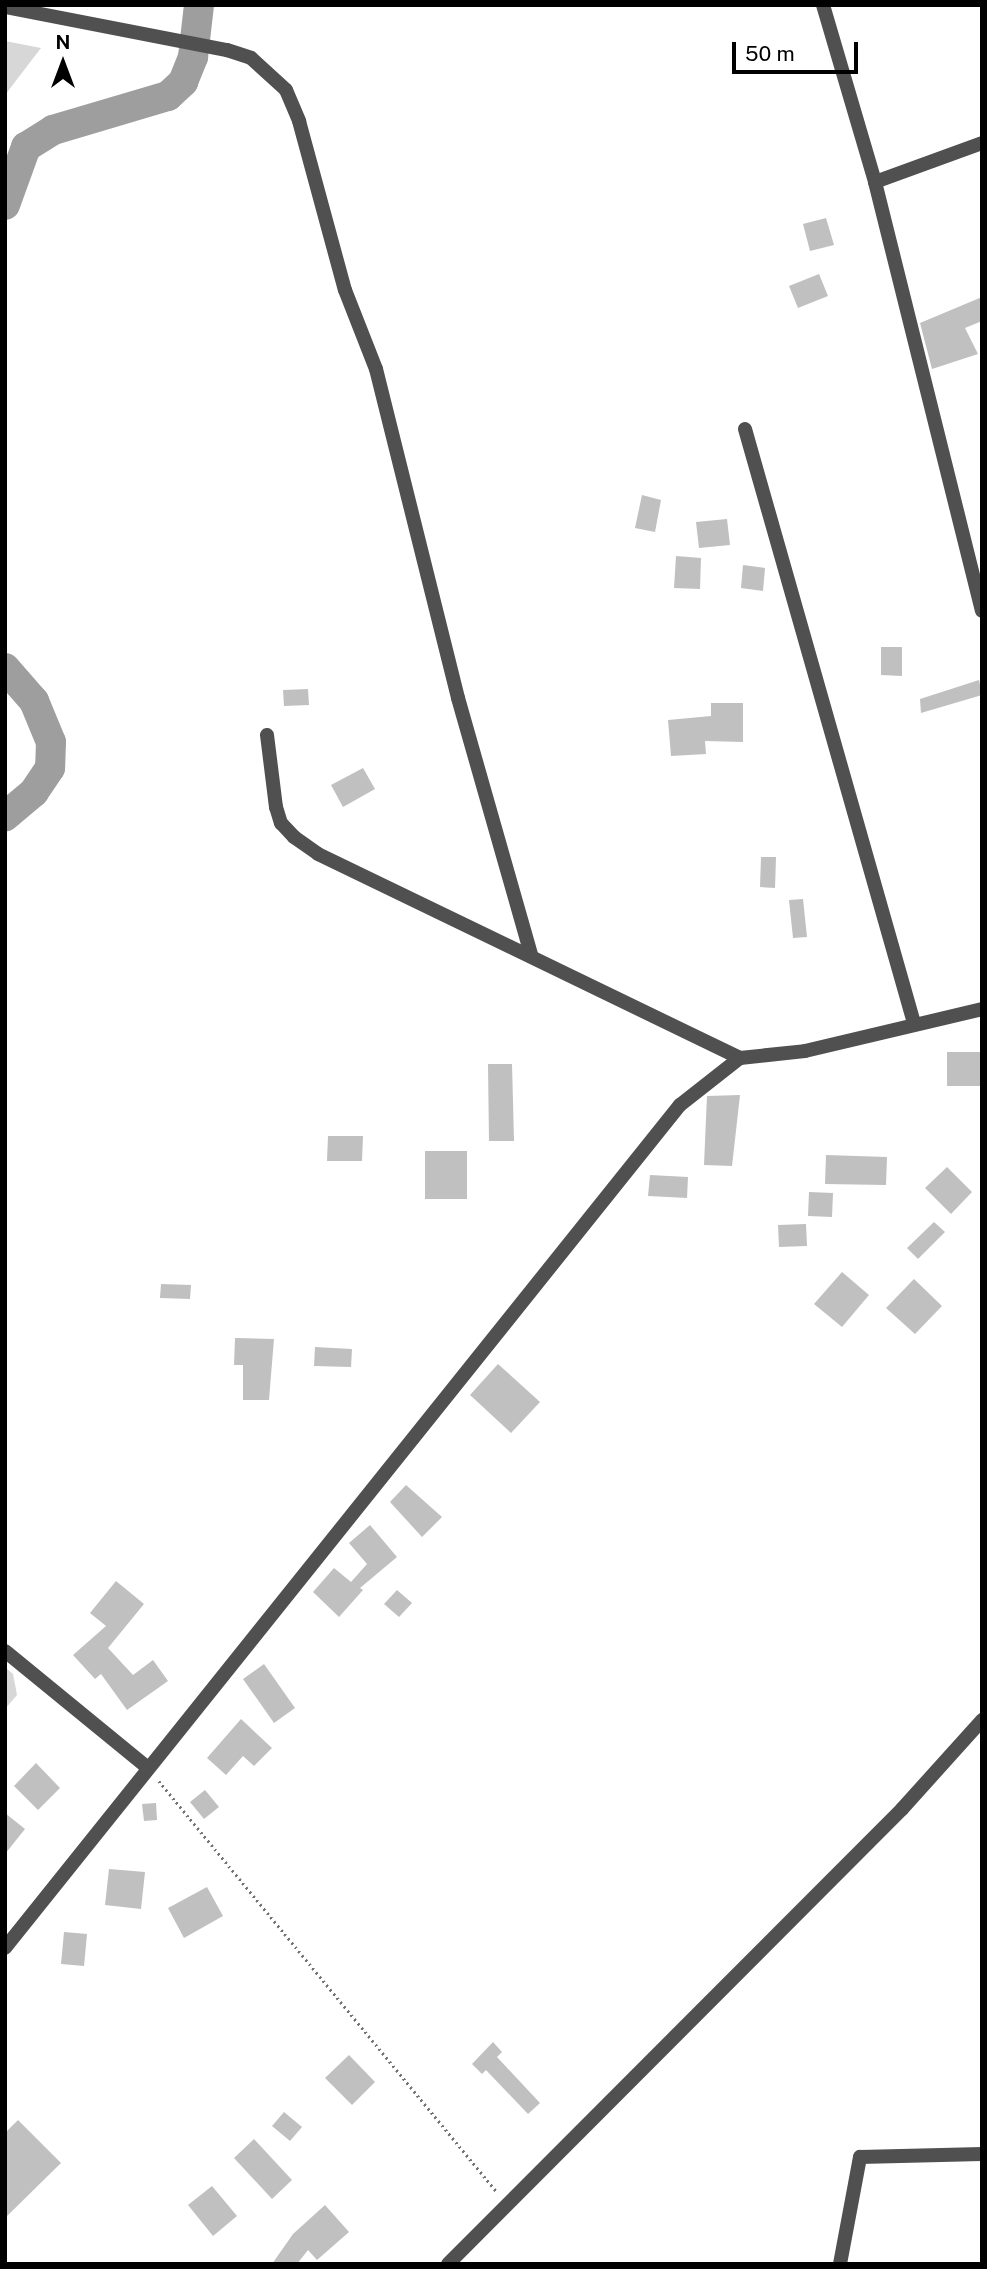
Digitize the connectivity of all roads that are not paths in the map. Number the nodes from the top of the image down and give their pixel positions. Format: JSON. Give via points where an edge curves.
{"nodes":[{"id":1,"x":823,"y":5,"type":"edge"},
{"id":2,"x":5,"y":7,"type":"edge"},
{"id":3,"x":982,"y":143,"type":"edge"},
{"id":4,"x":875,"y":181,"type":"junction"},
{"id":5,"x":745,"y":429,"type":"dead end"},
{"id":6,"x":982,"y":611,"type":"edge"},
{"id":7,"x":267,"y":736,"type":"dead end"},
{"id":8,"x":532,"y":957,"type":"junction"},
{"id":9,"x":982,"y":1009,"type":"edge"},
{"id":10,"x":914,"y":1023,"type":"junction"},
{"id":11,"x":740,"y":1058,"type":"junction"},
{"id":12,"x":5,"y":1651,"type":"edge"},
{"id":13,"x":982,"y":1720,"type":"edge"},
{"id":14,"x":148,"y":1768,"type":"junction"},
{"id":15,"x":5,"y":1948,"type":"edge"},
{"id":16,"x":982,"y":2154,"type":"edge"},
{"id":17,"x":448,"y":2264,"type":"edge"},
{"id":18,"x":840,"y":2264,"type":"edge"}],
"edges":[{"from":1,"to":4,"type":"street"},
{"from":2,"to":8,"type":"street","via":[[251,58],[286,90],[299,121],[345,290],[376,369],[458,698]]},
{"from":3,"to":4,"type":"street"},
{"from":4,"to":6,"type":"street"},
{"from":5,"to":10,"type":"street"},
{"from":7,"to":8,"type":"street","via":[[276,807],[281,823],[294,837],[318,854]]},
{"from":8,"to":11,"type":"street"},
{"from":9,"to":10,"type":"street"},
{"from":10,"to":11,"type":"street","via":[[805,1051]]},
{"from":11,"to":14,"type":"street","via":[[680,1105]]},
{"from":12,"to":14,"type":"street"},
{"from":13,"to":17,"type":"street","via":[[902,1809]]},
{"from":14,"to":15,"type":"street"},
{"from":16,"to":18,"type":"street","via":[[859,2157]]}]}
